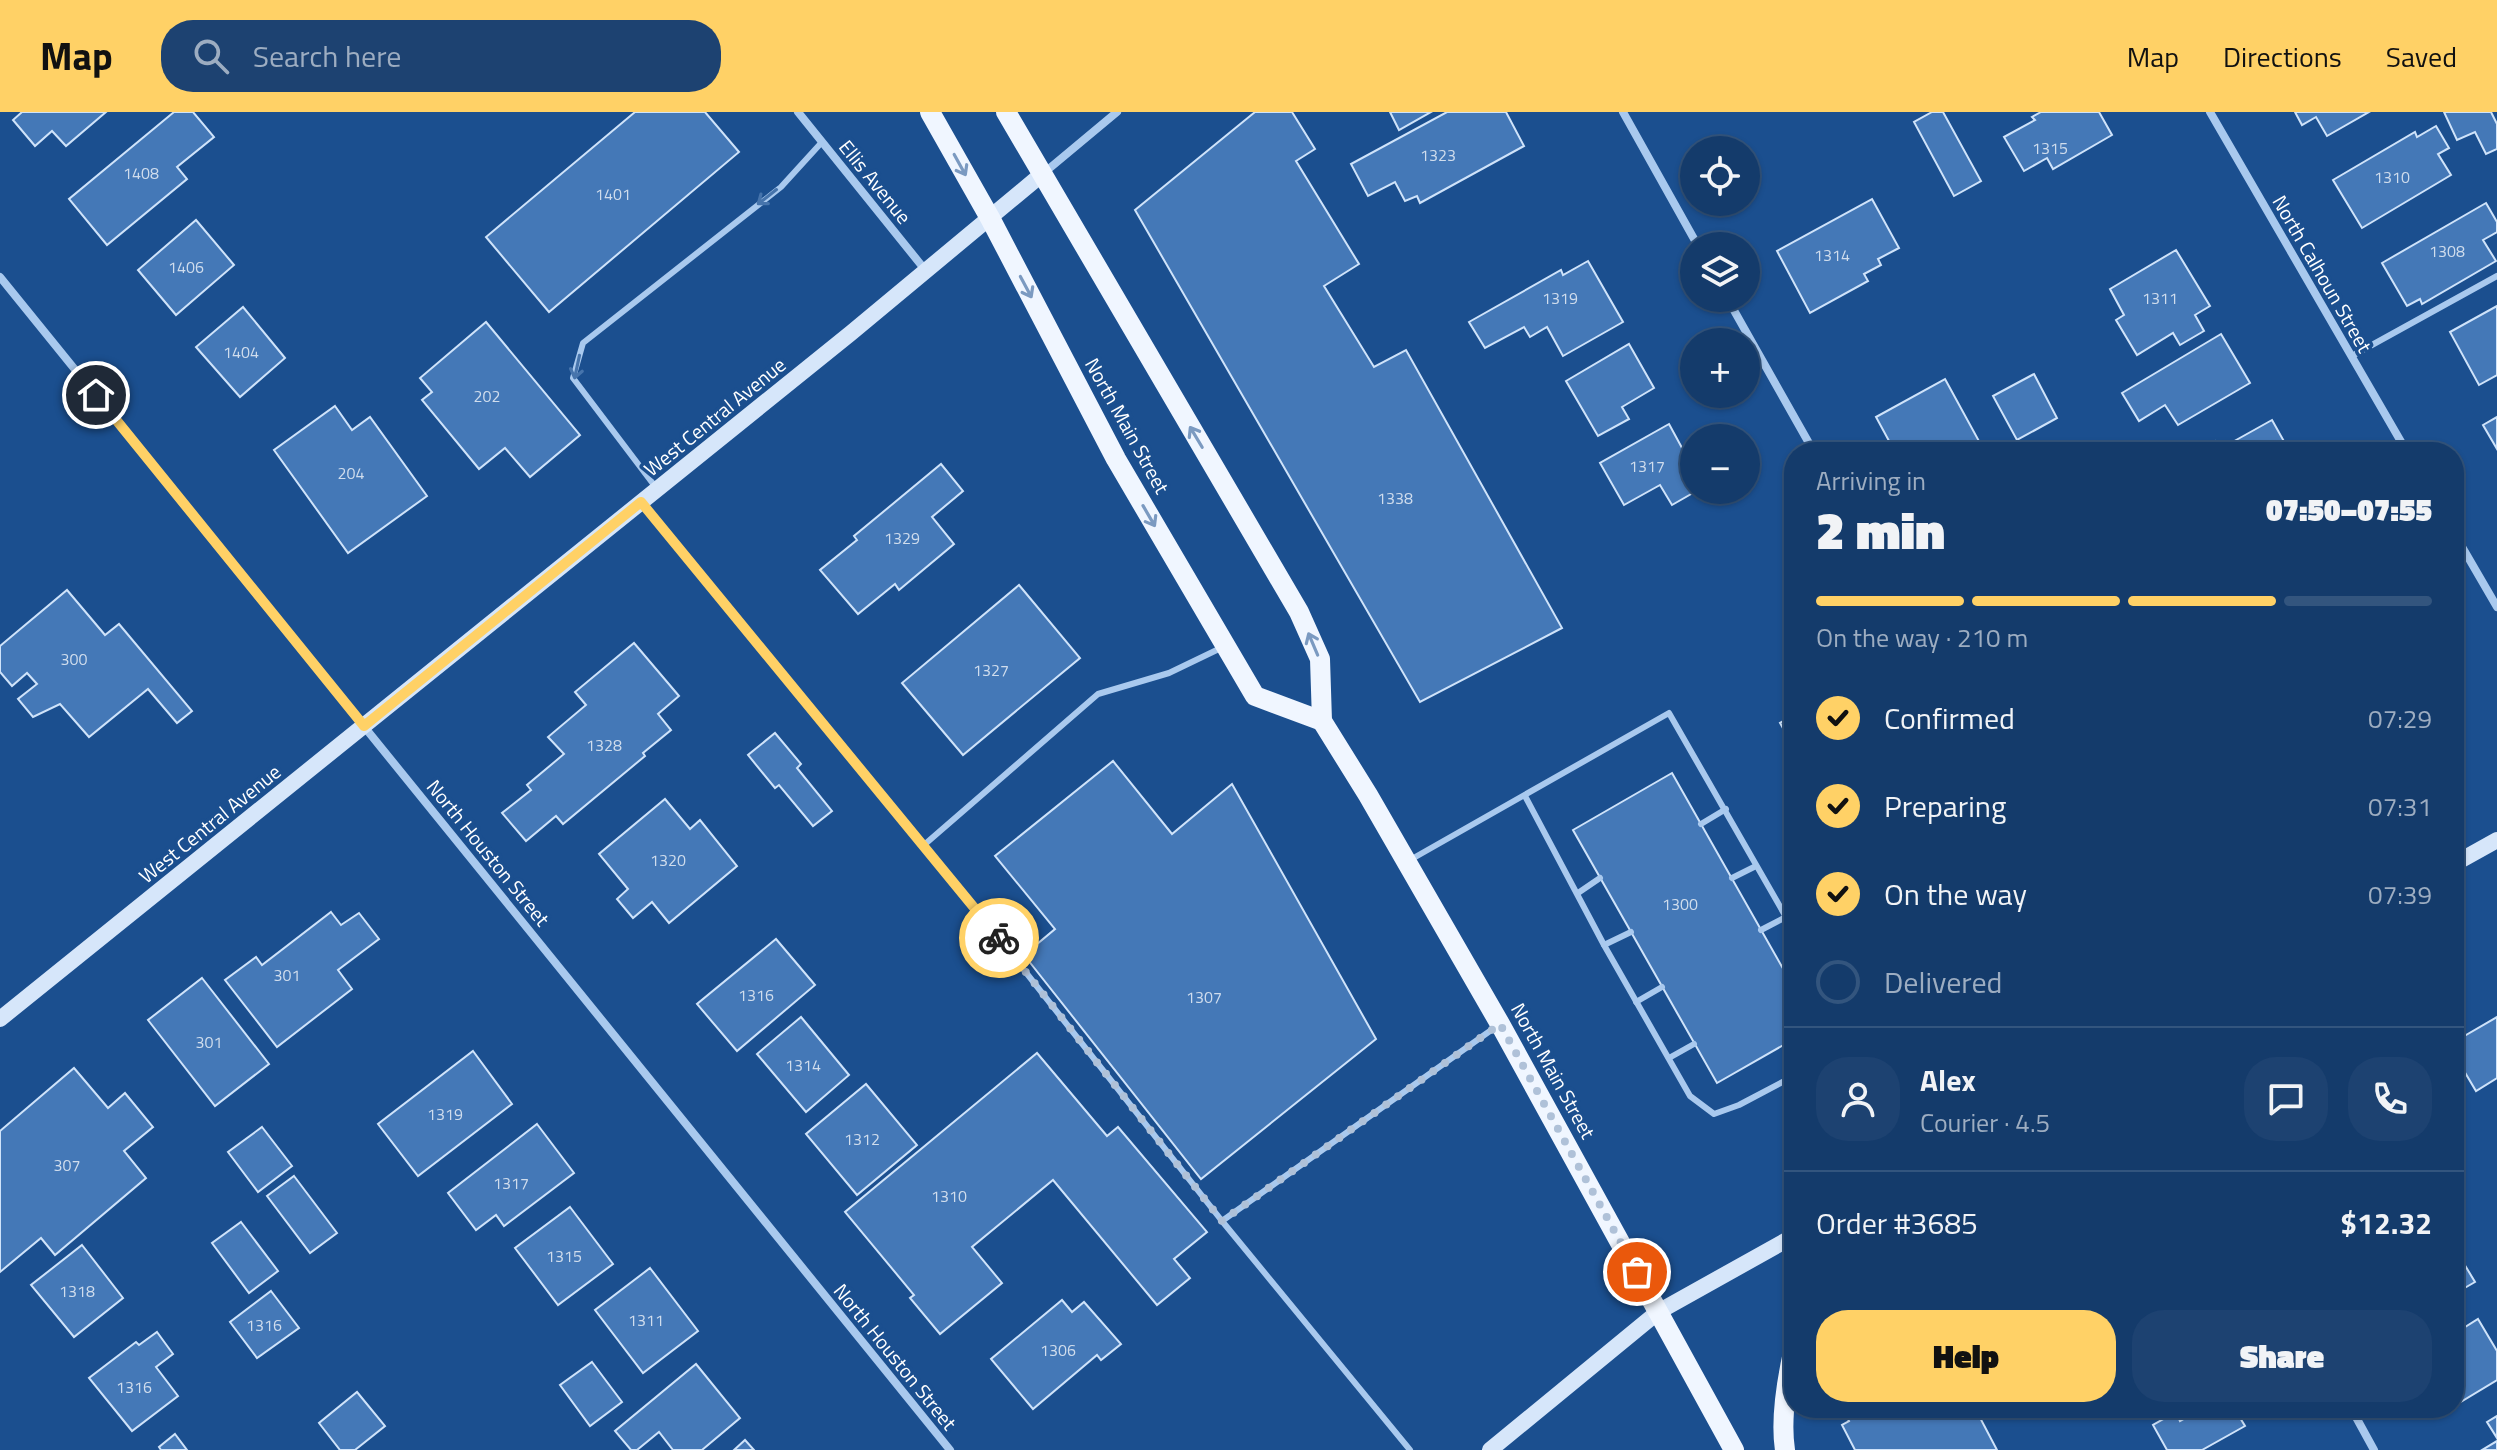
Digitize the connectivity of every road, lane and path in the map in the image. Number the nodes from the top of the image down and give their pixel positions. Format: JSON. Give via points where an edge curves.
{"nodes":[{"id":1,"x":798,"y":112,"type":"edge"},
{"id":2,"x":930,"y":112,"type":"edge"},
{"id":3,"x":1006,"y":112,"type":"edge"},
{"id":4,"x":1117,"y":112,"type":"edge"},
{"id":5,"x":1623,"y":112,"type":"edge"},
{"id":6,"x":2210,"y":112,"type":"edge"},
{"id":7,"x":822,"y":142,"type":"junction"},
{"id":8,"x":1041,"y":175,"type":"junction"},
{"id":9,"x":990,"y":218,"type":"junction"},
{"id":10,"x":1690,"y":232,"type":"edge"},
{"id":11,"x":927,"y":272,"type":"junction"},
{"id":12,"x":2497,"y":276,"type":"edge"},
{"id":13,"x":0,"y":277,"type":"edge"},
{"id":14,"x":1735,"y":312,"type":"edge"},
{"id":15,"x":2352,"y":356,"type":"junction"},
{"id":16,"x":1808,"y":442,"type":"edge"},
{"id":17,"x":2401,"y":442,"type":"edge"},
{"id":18,"x":657,"y":489,"type":"junction"},
{"id":19,"x":641,"y":502,"type":"junction"},
{"id":20,"x":2464,"y":550,"type":"edge"},
{"id":21,"x":2497,"y":607,"type":"edge"},
{"id":22,"x":1226,"y":646,"type":"junction"},
{"id":23,"x":1322,"y":721,"type":"junction"},
{"id":24,"x":364,"y":726,"type":"junction"},
{"id":25,"x":1525,"y":796,"type":"junction"},
{"id":26,"x":1726,"y":809,"type":"junction"},
{"id":27,"x":1701,"y":824,"type":"dead end"},
{"id":28,"x":2497,"y":840,"type":"edge"},
{"id":29,"x":924,"y":845,"type":"junction"},
{"id":30,"x":2464,"y":858,"type":"edge"},
{"id":31,"x":1407,"y":862,"type":"junction"},
{"id":32,"x":1756,"y":866,"type":"junction"},
{"id":33,"x":1600,"y":878,"type":"dead end"},
{"id":34,"x":1732,"y":878,"type":"dead end"},
{"id":35,"x":1578,"y":893,"type":"junction"},
{"id":36,"x":1784,"y":914,"type":"edge"},
{"id":37,"x":1784,"y":918,"type":"edge"},
{"id":38,"x":1761,"y":930,"type":"dead end"},
{"id":39,"x":1631,"y":932,"type":"dead end"},
{"id":40,"x":1604,"y":945,"type":"junction"},
{"id":41,"x":1662,"y":987,"type":"dead end"},
{"id":42,"x":1636,"y":1002,"type":"junction"},
{"id":43,"x":0,"y":1019,"type":"edge"},
{"id":44,"x":1500,"y":1024,"type":"junction"},
{"id":45,"x":1694,"y":1044,"type":"dead end"},
{"id":46,"x":1669,"y":1058,"type":"junction"},
{"id":47,"x":1784,"y":1081,"type":"edge"},
{"id":48,"x":1222,"y":1221,"type":"junction"},
{"id":49,"x":1784,"y":1242,"type":"edge"},
{"id":50,"x":1658,"y":1312,"type":"junction"},
{"id":51,"x":1785,"y":1418,"type":"edge"},
{"id":52,"x":2356,"y":1418,"type":"edge"},
{"id":53,"x":950,"y":1450,"type":"edge"},
{"id":54,"x":1410,"y":1450,"type":"edge"},
{"id":55,"x":1490,"y":1450,"type":"edge"},
{"id":56,"x":1734,"y":1450,"type":"edge"},
{"id":57,"x":1785,"y":1450,"type":"edge"},
{"id":58,"x":2374,"y":1450,"type":"edge"}],
"edges":[{"from":1,"to":7,"type":"street","name":"Ellis Avenue"},
{"from":2,"to":9,"type":"main road","name":"North Main Street","one_way":true},
{"from":3,"to":8,"type":"main road","name":"North Main Street"},
{"from":4,"to":8,"type":"street"},
{"from":5,"to":10,"type":"street"},
{"from":6,"to":15,"type":"street","name":"North Calhoun Street"},
{"from":7,"to":11,"type":"street","name":"Ellis Avenue"},
{"from":7,"to":18,"type":"lane","one_way":true,"via":[[781,187],[583,343],[573,378]]},
{"from":8,"to":9,"type":"street","name":"West Central Avenue"},
{"from":23,"to":8,"type":"main road","name":"North Main Street","one_way":true,"via":[[1320,659],[1299,612]]},
{"from":9,"to":11,"type":"street","name":"West Central Avenue"},
{"from":9,"to":22,"type":"main road","name":"North Main Street","one_way":true,"via":[[1116,459]]},
{"from":11,"to":18,"type":"street","name":"West Central Avenue"},
{"from":12,"to":15,"type":"lane"},
{"from":13,"to":24,"type":"street","name":"North Houston Street"},
{"from":14,"to":16,"type":"street"},
{"from":15,"to":17,"type":"street","name":"North Calhoun Street"},
{"from":18,"to":19,"type":"street","name":"West Central Avenue"},
{"from":19,"to":24,"type":"street","name":"West Central Avenue"},
{"from":19,"to":29,"type":"lane"},
{"from":20,"to":21,"type":"street"},
{"from":22,"to":23,"type":"main road","name":"North Main Street","via":[[1255,696]]},
{"from":22,"to":29,"type":"lane","via":[[1169,673],[1098,694]]},
{"from":23,"to":31,"type":"main road","name":"North Main Street"},
{"from":24,"to":43,"type":"street","name":"West Central Avenue"},
{"from":24,"to":53,"type":"street","name":"North Houston Street"},
{"from":25,"to":26,"type":"lane","via":[[1669,713]]},
{"from":25,"to":31,"type":"lane"},
{"from":25,"to":35,"type":"lane"},
{"from":26,"to":27,"type":"lane"},
{"from":26,"to":32,"type":"lane"},
{"from":28,"to":30,"type":"street"},
{"from":29,"to":48,"type":"lane"},
{"from":31,"to":44,"type":"main road","name":"North Main Street"},
{"from":32,"to":34,"type":"lane"},
{"from":32,"to":36,"type":"lane"},
{"from":33,"to":35,"type":"lane"},
{"from":35,"to":40,"type":"lane"},
{"from":37,"to":38,"type":"lane"},
{"from":39,"to":40,"type":"lane"},
{"from":40,"to":42,"type":"lane"},
{"from":41,"to":42,"type":"lane"},
{"from":42,"to":46,"type":"lane"},
{"from":44,"to":48,"type":"lane"},
{"from":44,"to":50,"type":"main road","name":"North Main Street"},
{"from":45,"to":46,"type":"lane"},
{"from":46,"to":47,"type":"lane","via":[[1690,1096],[1714,1114]]},
{"from":48,"to":54,"type":"lane"},
{"from":49,"to":50,"type":"street"},
{"from":50,"to":55,"type":"street"},
{"from":50,"to":56,"type":"main road","name":"North Main Street"},
{"from":51,"to":57,"type":"main road"},
{"from":52,"to":58,"type":"street"}]}
